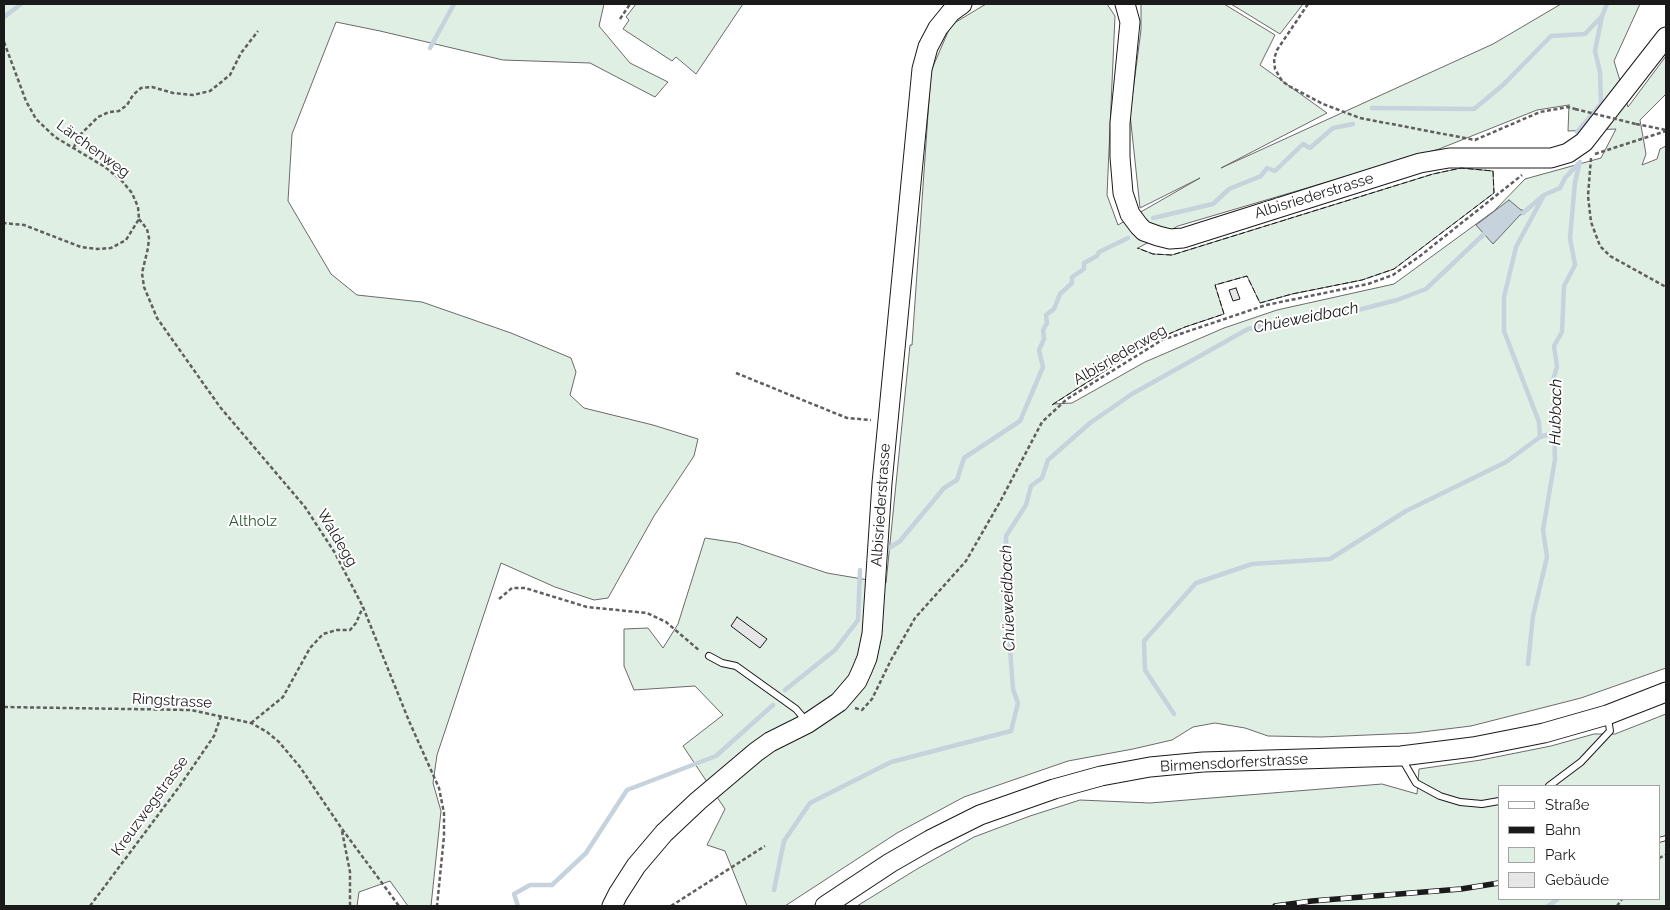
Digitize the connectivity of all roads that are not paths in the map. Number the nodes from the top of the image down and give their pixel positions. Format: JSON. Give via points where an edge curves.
{"nodes":[{"id":1,"x":962,"y":4,"type":"edge"},
{"id":2,"x":1125,"y":4,"type":"edge"},
{"id":3,"x":1666,"y":37,"type":"edge"},
{"id":4,"x":709,"y":656,"type":"road end"},
{"id":5,"x":1666,"y":692,"type":"edge"},
{"id":6,"x":1607,"y":715,"type":"junction"},
{"id":7,"x":808,"y":723,"type":"junction"},
{"id":8,"x":1401,"y":756,"type":"junction"},
{"id":9,"x":1550,"y":785,"type":"edge"},
{"id":10,"x":1498,"y":801,"type":"edge"},
{"id":11,"x":612,"y":906,"type":"edge"},
{"id":12,"x":825,"y":906,"type":"edge"}],
"edges":[{"from":1,"to":7,"type":"main road","name":"Albisriederstrasse","via":[[938,28],[922,69],[870,644],[857,681],[839,702]]},
{"from":2,"to":3,"type":"main road","name":"Albisriederstrasse","via":[[1130,22],[1120,123],[1122,193],[1126,207],[1144,230],[1170,239],[1183,238],[1435,160],[1534,160],[1588,148]]},
{"from":4,"to":7,"type":"lane","via":[[736,666],[796,709]]},
{"from":5,"to":6,"type":"main road","name":"Birmensdorferstrasse"},
{"from":6,"to":8,"type":"main road","name":"Birmensdorferstrasse","via":[[1509,740]]},
{"from":6,"to":9,"type":"lane","via":[[1610,731],[1580,762]]},
{"from":7,"to":11,"type":"main road","name":"Albisriederstrasse","via":[[756,752],[664,833],[636,866]]},
{"from":8,"to":10,"type":"lane","via":[[1416,783],[1440,796],[1482,804]]},
{"from":8,"to":12,"type":"main road","name":"Birmensdorferstrasse","via":[[1203,762],[1150,767],[1054,788],[980,815],[930,840]]}]}
